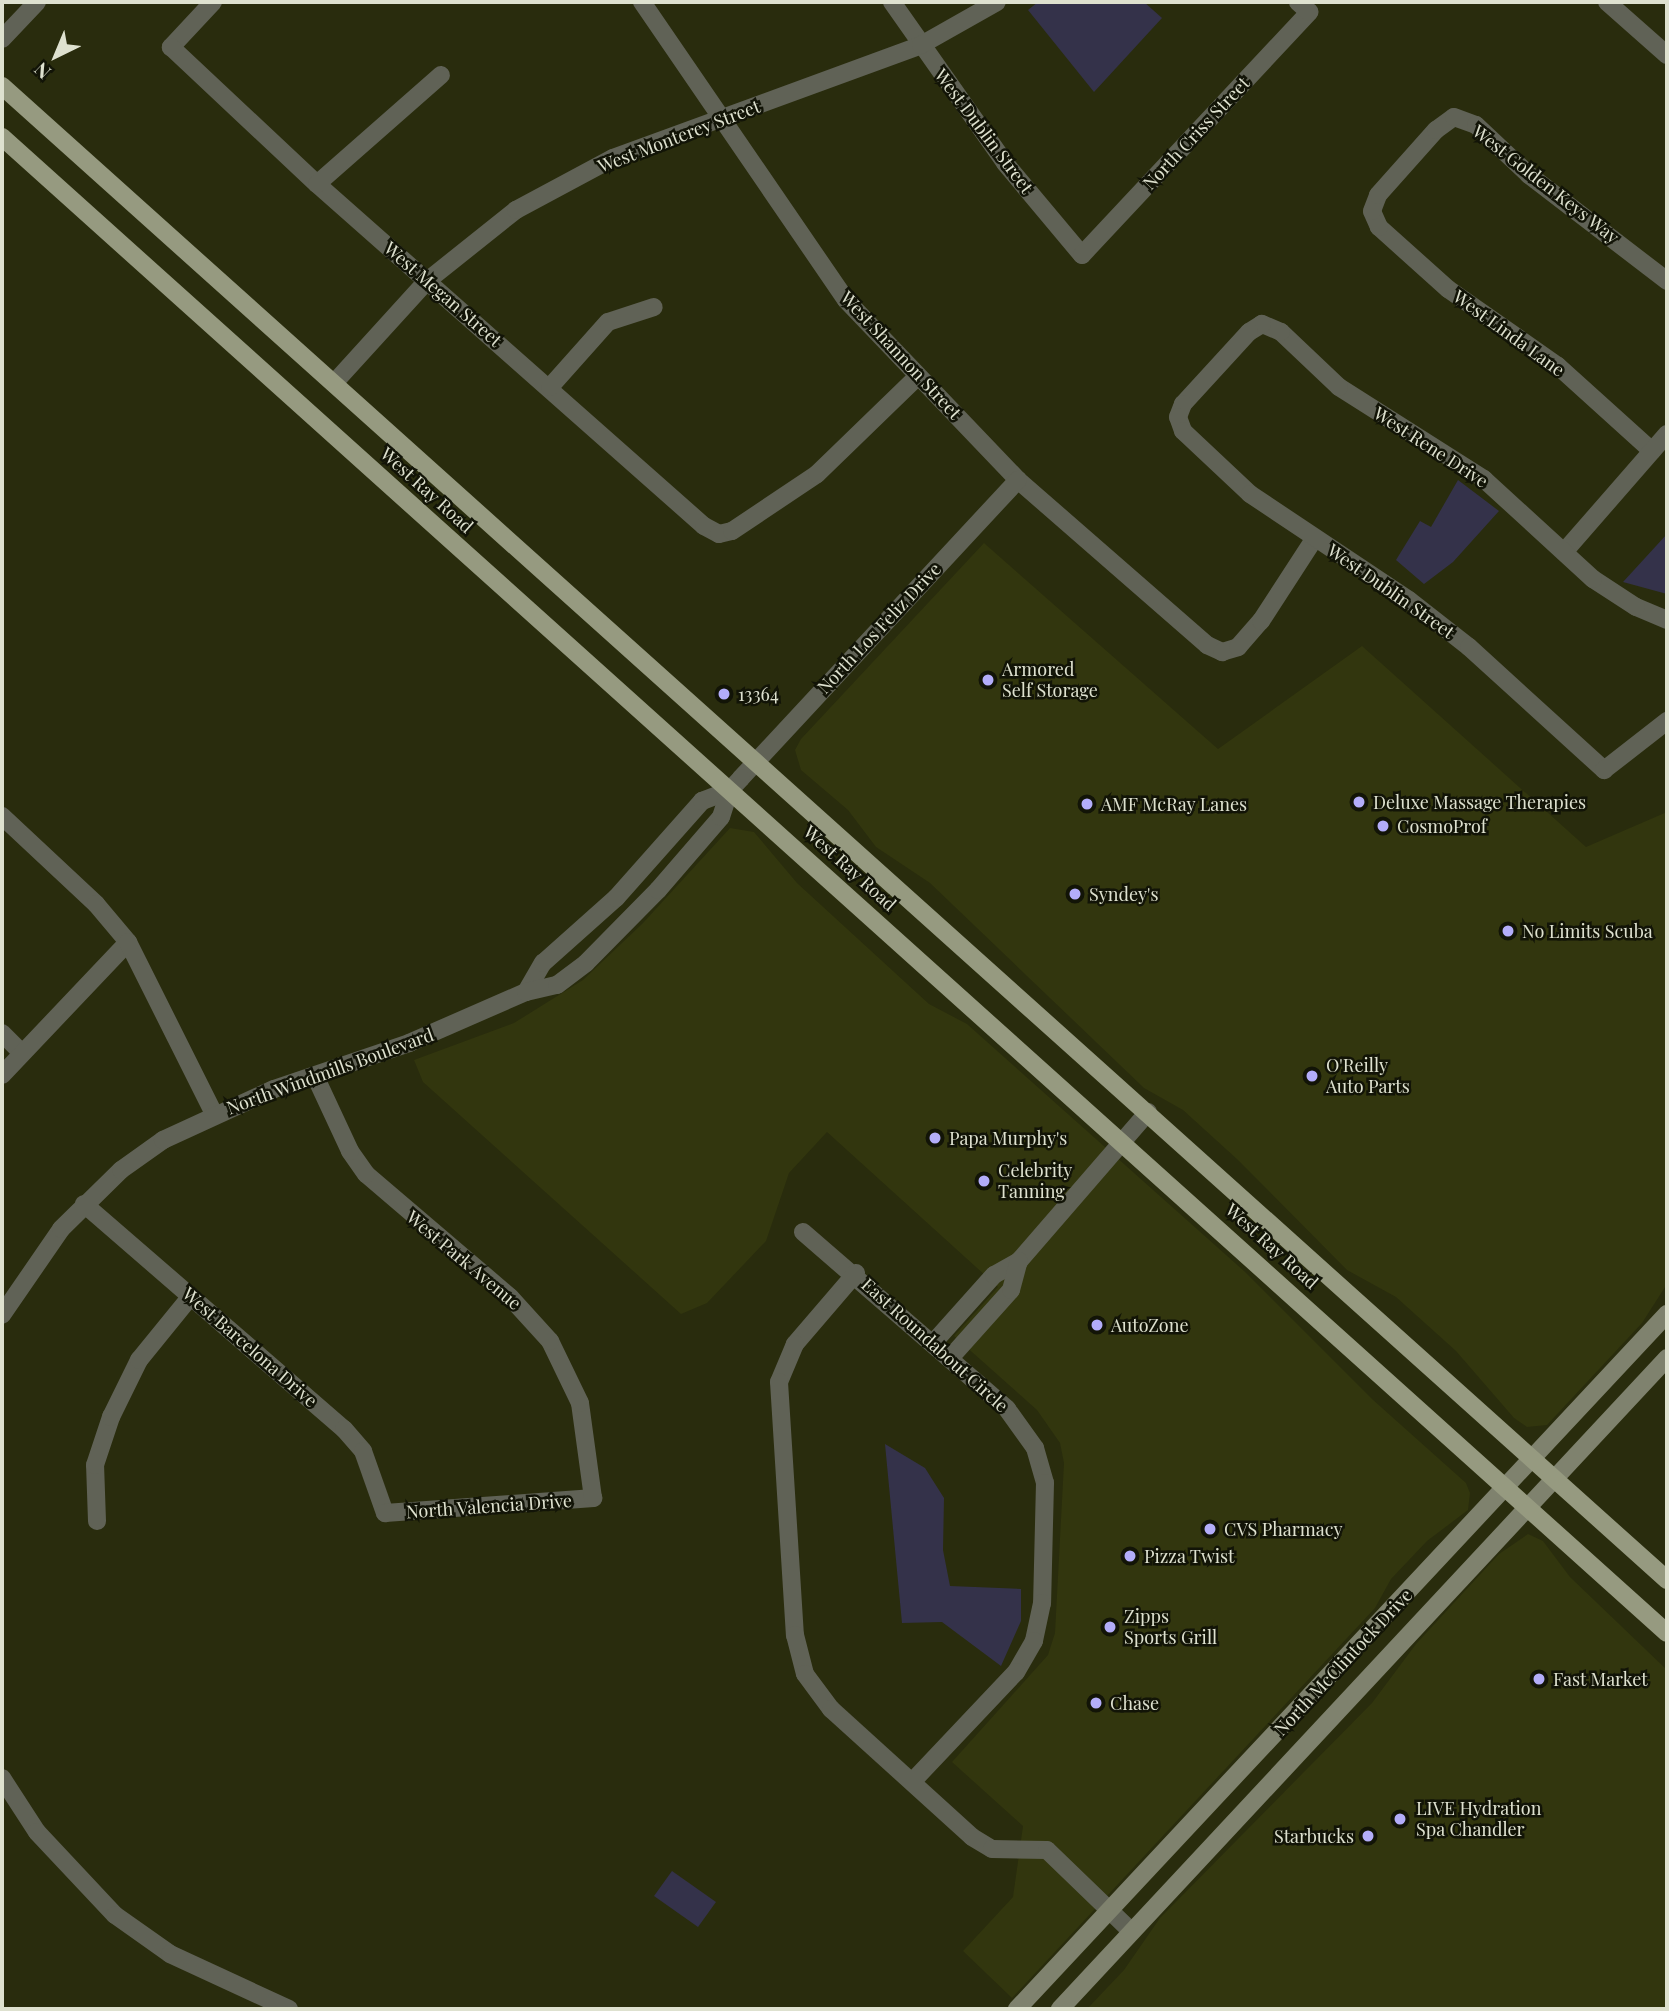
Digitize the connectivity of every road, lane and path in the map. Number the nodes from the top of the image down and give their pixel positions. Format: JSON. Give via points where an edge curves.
{"nodes":[{"id":1,"x":37,"y":2,"type":"edge"},
{"id":2,"x":213,"y":2,"type":"edge"},
{"id":3,"x":642,"y":2,"type":"edge"},
{"id":4,"x":892,"y":2,"type":"edge"},
{"id":5,"x":997,"y":2,"type":"edge"},
{"id":6,"x":1607,"y":2,"type":"edge"},
{"id":7,"x":1303,"y":7,"type":"edge"},
{"id":8,"x":2,"y":39,"type":"edge"},
{"id":9,"x":921,"y":45,"type":"junction"},
{"id":10,"x":1667,"y":55,"type":"edge"},
{"id":11,"x":441,"y":75,"type":"dead end"},
{"id":12,"x":2,"y":86,"type":"edge"},
{"id":13,"x":725,"y":118,"type":"junction"},
{"id":14,"x":2,"y":137,"type":"edge"},
{"id":15,"x":317,"y":184,"type":"junction"},
{"id":16,"x":1372,"y":211,"type":"joint"},
{"id":17,"x":1082,"y":255,"type":"joint"},
{"id":18,"x":427,"y":281,"type":"junction"},
{"id":19,"x":1667,"y":281,"type":"edge"},
{"id":20,"x":654,"y":307,"type":"dead end"},
{"id":21,"x":1262,"y":324,"type":"joint"},
{"id":22,"x":917,"y":377,"type":"junction"},
{"id":23,"x":335,"y":382,"type":"junction"},
{"id":24,"x":550,"y":387,"type":"junction"},
{"id":25,"x":1667,"y":434,"type":"edge"},
{"id":26,"x":1652,"y":451,"type":"junction"},
{"id":27,"x":1018,"y":480,"type":"junction"},
{"id":28,"x":1315,"y":538,"type":"junction"},
{"id":29,"x":1564,"y":552,"type":"junction"},
{"id":30,"x":1667,"y":620,"type":"edge"},
{"id":31,"x":1667,"y":721,"type":"edge"},
{"id":32,"x":757,"y":761,"type":"junction"},
{"id":33,"x":735,"y":784,"type":"junction"},
{"id":34,"x":2,"y":816,"type":"edge"},
{"id":35,"x":128,"y":942,"type":"junction"},
{"id":36,"x":526,"y":992,"type":"junction"},
{"id":37,"x":2,"y":1034,"type":"edge"},
{"id":38,"x":22,"y":1053,"type":"junction"},
{"id":39,"x":2,"y":1075,"type":"edge"},
{"id":40,"x":315,"y":1076,"type":"junction"},
{"id":41,"x":1148,"y":1112,"type":"junction"},
{"id":42,"x":214,"y":1114,"type":"junction"},
{"id":43,"x":1123,"y":1141,"type":"junction"},
{"id":44,"x":84,"y":1204,"type":"junction"},
{"id":45,"x":803,"y":1232,"type":"dead end"},
{"id":46,"x":1018,"y":1261,"type":"junction"},
{"id":47,"x":856,"y":1273,"type":"junction"},
{"id":48,"x":191,"y":1296,"type":"junction"},
{"id":49,"x":1667,"y":1314,"type":"edge"},
{"id":50,"x":2,"y":1315,"type":"edge"},
{"id":51,"x":934,"y":1342,"type":"junction"},
{"id":52,"x":951,"y":1357,"type":"junction"},
{"id":53,"x":1667,"y":1358,"type":"edge"},
{"id":54,"x":1534,"y":1457,"type":"junction"},
{"id":55,"x":1556,"y":1477,"type":"junction"},
{"id":56,"x":1508,"y":1486,"type":"junction"},
{"id":57,"x":593,"y":1498,"type":"joint"},
{"id":58,"x":1530,"y":1506,"type":"junction"},
{"id":59,"x":385,"y":1513,"type":"joint"},
{"id":60,"x":97,"y":1521,"type":"dead end"},
{"id":61,"x":1667,"y":1580,"type":"edge"},
{"id":62,"x":1667,"y":1633,"type":"edge"},
{"id":63,"x":2,"y":1778,"type":"edge"},
{"id":64,"x":912,"y":1782,"type":"junction"},
{"id":65,"x":1109,"y":1910,"type":"junction"},
{"id":66,"x":1131,"y":1930,"type":"junction"},
{"id":67,"x":289,"y":2009,"type":"edge"},
{"id":68,"x":1017,"y":2009,"type":"edge"},
{"id":69,"x":1060,"y":2009,"type":"edge"}],
"edges":[{"from":1,"to":8,"type":"street"},
{"from":2,"to":15,"type":"street","name":"West Megan Street","via":[[171,47]]},
{"from":3,"to":13,"type":"street","name":"West Shannon Street"},
{"from":4,"to":9,"type":"street","name":"West Dublin Street"},
{"from":5,"to":9,"type":"street","name":"West Monterey Street"},
{"from":6,"to":10,"type":"street"},
{"from":7,"to":17,"type":"street","name":"North Criss Street"},
{"from":9,"to":13,"type":"street","name":"West Monterey Street"},
{"from":9,"to":17,"type":"street","name":"West Dublin Street","via":[[1005,163]]},
{"from":11,"to":15,"type":"street"},
{"from":12,"to":23,"type":"main road","name":"West Ray Road"},
{"from":13,"to":18,"type":"street","name":"West Monterey Street","via":[[613,158],[516,210]]},
{"from":13,"to":22,"type":"street","name":"West Shannon Street","via":[[846,300]]},
{"from":14,"to":33,"type":"main road","name":"West Ray Road"},
{"from":15,"to":18,"type":"street","name":"West Megan Street"},
{"from":16,"to":19,"type":"street","name":"West Golden Keys Way","via":[[1378,195],[1436,130],[1454,117],[1476,125],[1529,174]]},
{"from":16,"to":26,"type":"street","name":"West Linda Lane","via":[[1379,227],[1448,289],[1558,366]]},
{"from":18,"to":23,"type":"street","name":"West Monterey Street"},
{"from":18,"to":24,"type":"street","name":"West Megan Street"},
{"from":20,"to":24,"type":"street","via":[[608,322]]},
{"from":21,"to":28,"type":"street","name":"West Dublin Street","via":[[1183,404],[1178,417],[1183,431],[1250,494]]},
{"from":21,"to":29,"type":"street","name":"West Rene Drive","via":[[1282,332],[1339,387],[1483,479]]},
{"from":22,"to":24,"type":"street","name":"West Megan Street","via":[[817,474],[733,531],[719,534]]},
{"from":22,"to":27,"type":"street","name":"West Shannon Street"},
{"from":23,"to":32,"type":"main road","name":"West Ray Road"},
{"from":25,"to":26,"type":"street"},
{"from":26,"to":29,"type":"street"},
{"from":27,"to":28,"type":"street","name":"West Shannon Street","via":[[1207,645],[1222,652],[1238,646],[1261,621]]},
{"from":27,"to":32,"type":"street","name":"North Los Feliz Drive"},
{"from":28,"to":31,"type":"street","name":"West Dublin Street","via":[[1409,600],[1469,647],[1604,770]]},
{"from":29,"to":30,"type":"street","name":"West Rene Drive","via":[[1593,579],[1636,607]]},
{"from":32,"to":33,"type":"street","name":"North Los Feliz Drive"},
{"from":32,"to":41,"type":"main road","name":"West Ray Road"},
{"from":33,"to":36,"type":"street","via":[[702,801],[608,907],[543,963]]},
{"from":33,"to":36,"type":"street","name":"North Windmills Boulevard","via":[[721,817],[617,934],[557,985]]},
{"from":33,"to":43,"type":"main road","name":"West Ray Road"},
{"from":34,"to":35,"type":"street","via":[[87,895]]},
{"from":35,"to":38,"type":"street"},
{"from":35,"to":42,"type":"street"},
{"from":36,"to":40,"type":"street","name":"North Windmills Boulevard","via":[[409,1043]]},
{"from":37,"to":38,"type":"street"},
{"from":38,"to":39,"type":"street"},
{"from":40,"to":42,"type":"street","name":"North Windmills Boulevard"},
{"from":40,"to":57,"type":"street","name":"West Park Avenue","via":[[350,1151],[366,1174],[510,1297],[550,1341],[580,1403]]},
{"from":41,"to":43,"type":"street"},
{"from":41,"to":54,"type":"main road","name":"West Ray Road"},
{"from":42,"to":44,"type":"street","name":"North Windmills Boulevard","via":[[141,1154]]},
{"from":43,"to":46,"type":"street"},
{"from":43,"to":56,"type":"main road","name":"West Ray Road"},
{"from":44,"to":48,"type":"street","name":"West Barcelona Drive"},
{"from":44,"to":50,"type":"street","name":"North Windmills Boulevard","via":[[36,1261]]},
{"from":45,"to":47,"type":"street","name":"East Roundabout Circle"},
{"from":46,"to":51,"type":"street","via":[[994,1275]]},
{"from":46,"to":52,"type":"street","via":[[1010,1290]]},
{"from":47,"to":51,"type":"street","name":"East Roundabout Circle"},
{"from":47,"to":64,"type":"street","name":"East Roundabout Circle","via":[[796,1344],[779,1382],[794,1635],[805,1674],[818,1695]]},
{"from":48,"to":59,"type":"street","name":"West Barcelona Drive","via":[[344,1429],[363,1451]]},
{"from":48,"to":60,"type":"street","via":[[139,1360],[111,1417],[95,1465]]},
{"from":49,"to":54,"type":"main road","name":"North McClintock Drive"},
{"from":51,"to":52,"type":"street","name":"East Roundabout Circle"},
{"from":52,"to":64,"type":"street","name":"East Roundabout Circle","via":[[1018,1420],[1040,1460],[1046,1498],[1042,1603],[1034,1641],[1016,1672]]},
{"from":53,"to":55,"type":"main road","name":"North McClintock Drive"},
{"from":54,"to":55,"type":"main road","name":"West Ray Road"},
{"from":54,"to":56,"type":"main road","name":"North McClintock Drive"},
{"from":55,"to":58,"type":"main road","name":"North McClintock Drive"},
{"from":55,"to":61,"type":"main road","name":"West Ray Road"},
{"from":56,"to":58,"type":"main road","name":"West Ray Road"},
{"from":56,"to":65,"type":"main road","name":"North McClintock Drive"},
{"from":57,"to":59,"type":"street","name":"North Valencia Drive"},
{"from":58,"to":62,"type":"main road","name":"West Ray Road"},
{"from":58,"to":66,"type":"main road","name":"North McClintock Drive"},
{"from":63,"to":67,"type":"street","via":[[37,1832],[115,1915],[170,1954]]},
{"from":64,"to":65,"type":"street","name":"East Roundabout Circle","via":[[972,1837],[992,1849],[1047,1850]]},
{"from":65,"to":66,"type":"street","name":"East Roundabout Circle"},
{"from":65,"to":68,"type":"main road","name":"North McClintock Drive"},
{"from":66,"to":69,"type":"main road","name":"North McClintock Drive"}]}
